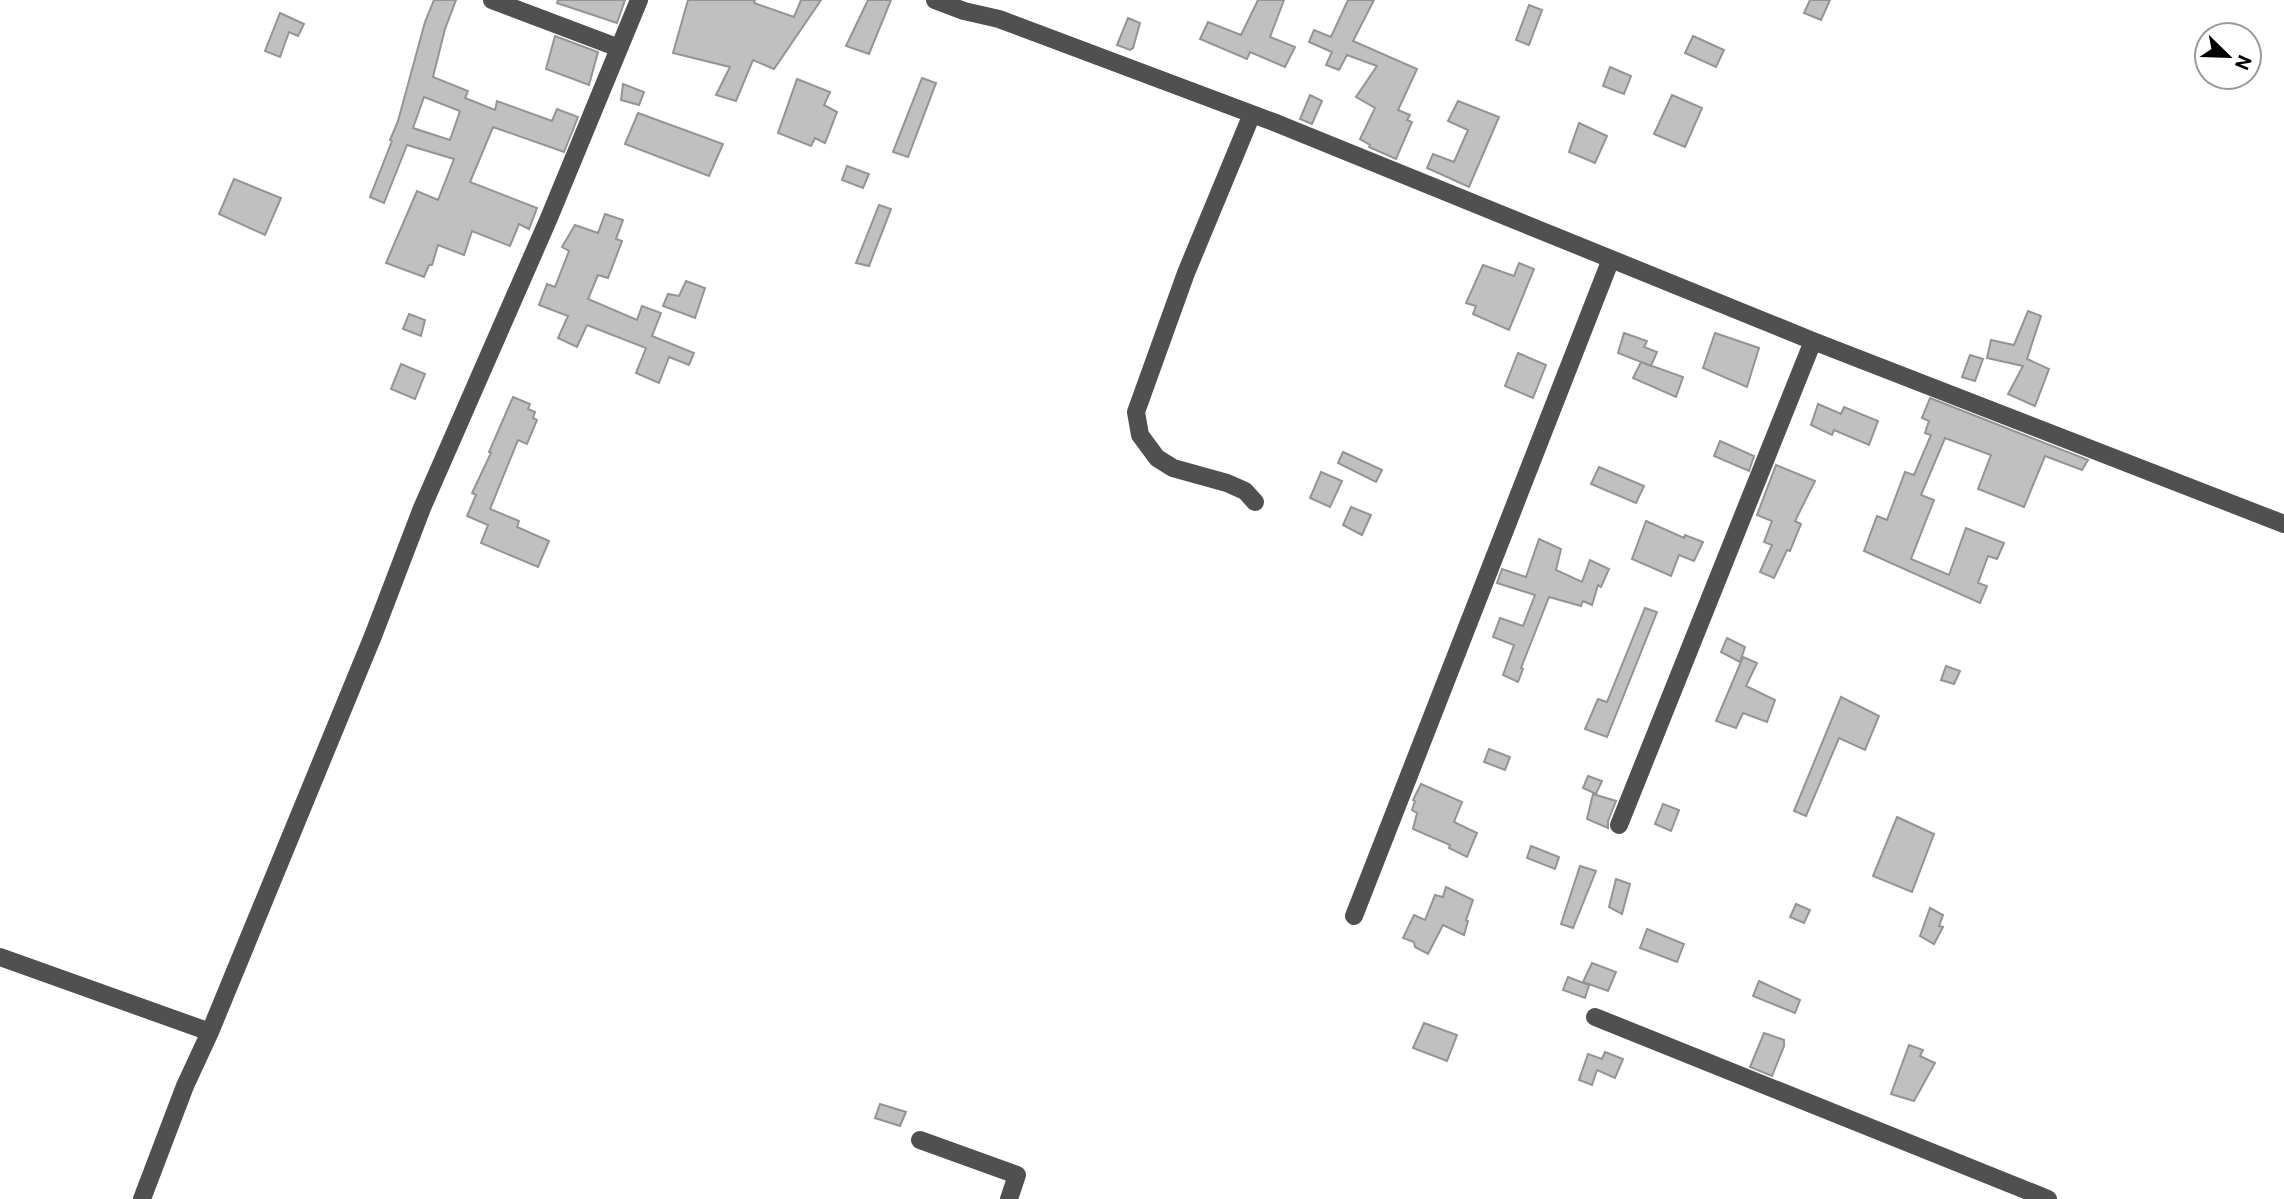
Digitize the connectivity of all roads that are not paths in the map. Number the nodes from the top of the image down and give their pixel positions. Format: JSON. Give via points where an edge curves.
{"nodes":[{"id":1,"x":492,"y":0,"type":"edge"},
{"id":2,"x":639,"y":0,"type":"edge"},
{"id":3,"x":936,"y":0,"type":"edge"},
{"id":4,"x":619,"y":48,"type":"junction"},
{"id":5,"x":1252,"y":114,"type":"junction"},
{"id":6,"x":1611,"y":259,"type":"junction"},
{"id":7,"x":1813,"y":341,"type":"junction"},
{"id":8,"x":1255,"y":502,"type":"dead end"},
{"id":9,"x":2284,"y":524,"type":"edge"},
{"id":10,"x":1619,"y":825,"type":"dead end"},
{"id":11,"x":1354,"y":916,"type":"dead end"},
{"id":12,"x":0,"y":957,"type":"edge"},
{"id":13,"x":1595,"y":1017,"type":"dead end"},
{"id":14,"x":210,"y":1032,"type":"junction"},
{"id":15,"x":920,"y":1140,"type":"dead end"},
{"id":16,"x":142,"y":1199,"type":"edge"},
{"id":17,"x":1009,"y":1199,"type":"edge"},
{"id":18,"x":2048,"y":1199,"type":"edge"}],
"edges":[{"from":1,"to":4,"type":"street"},
{"from":2,"to":4,"type":"street"},
{"from":3,"to":5,"type":"street","via":[[999,19]]},
{"from":4,"to":14,"type":"street","via":[[422,508]]},
{"from":5,"to":6,"type":"street"},
{"from":5,"to":8,"type":"street","via":[[1186,273],[1136,412],[1140,435],[1157,458],[1173,468],[1245,491]]},
{"from":6,"to":7,"type":"street"},
{"from":6,"to":11,"type":"street"},
{"from":7,"to":9,"type":"street"},
{"from":7,"to":10,"type":"street"},
{"from":12,"to":14,"type":"street"},
{"from":13,"to":18,"type":"street"},
{"from":14,"to":16,"type":"street"},
{"from":15,"to":17,"type":"street","via":[[1017,1175]]}]}
